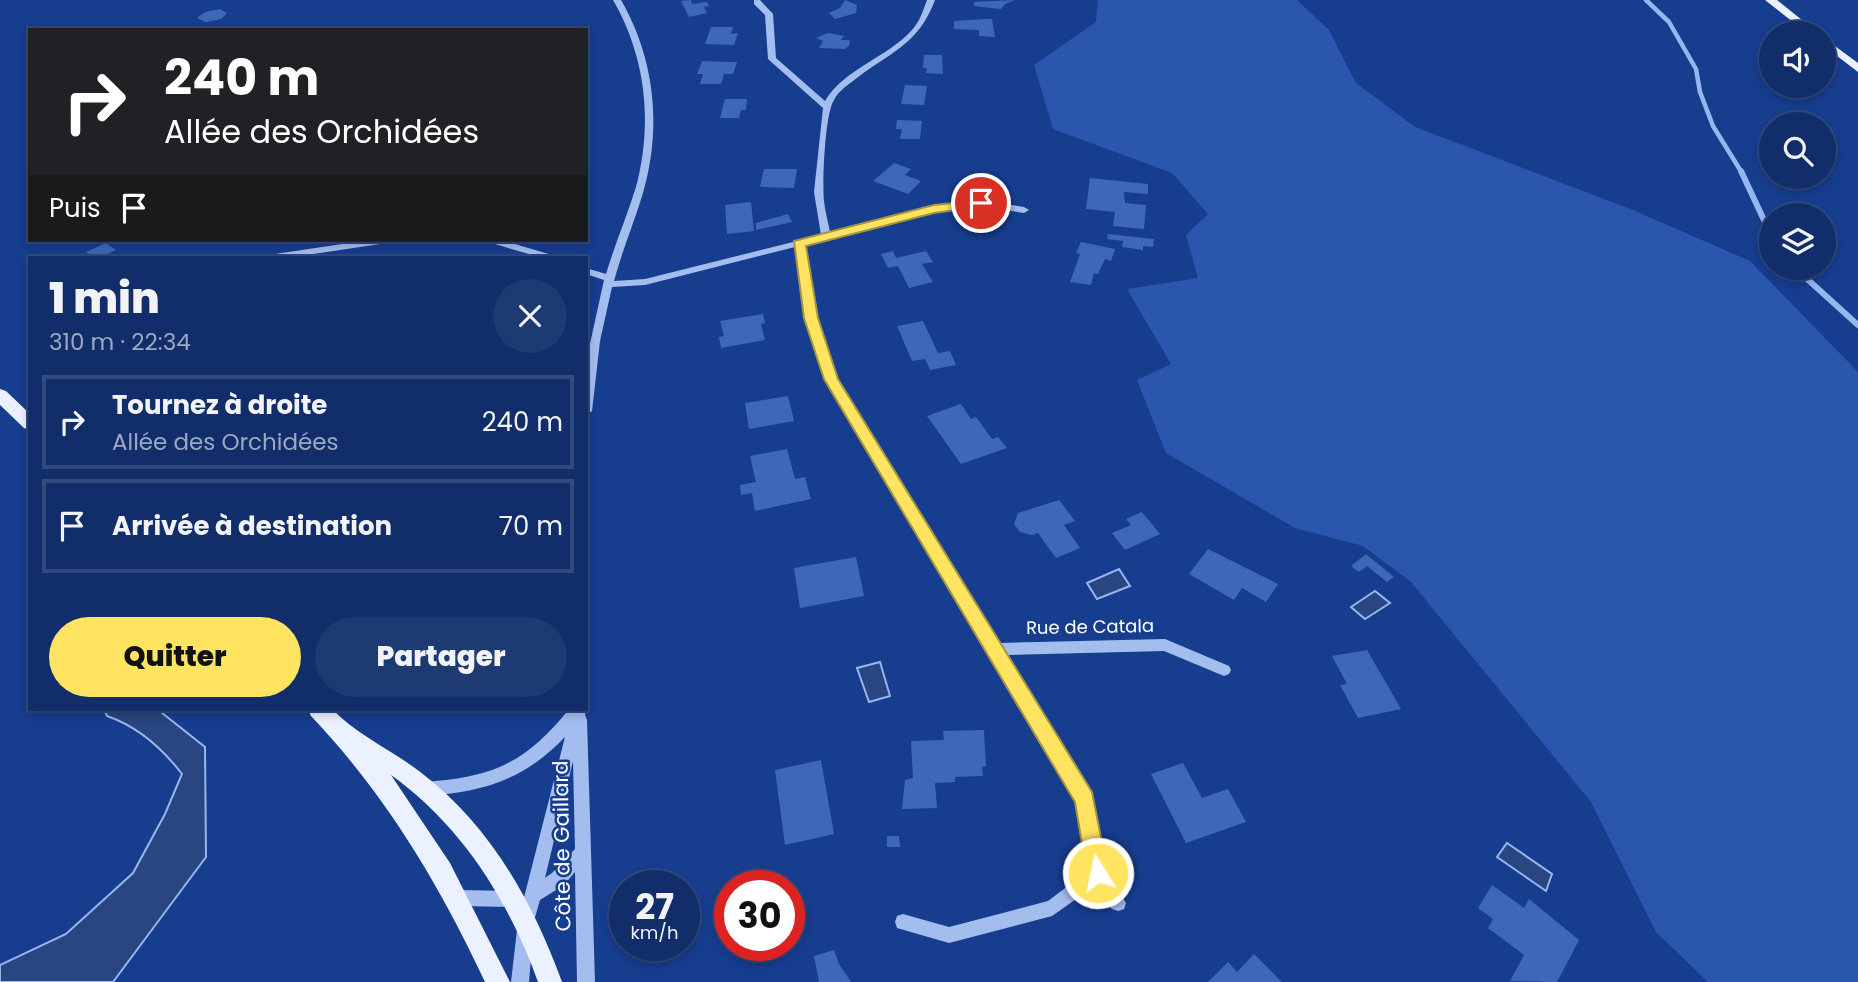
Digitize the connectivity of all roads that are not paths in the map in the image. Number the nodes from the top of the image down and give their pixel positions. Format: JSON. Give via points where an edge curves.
{"nodes":[{"id":1,"x":617,"y":0,"type":"edge"},
{"id":2,"x":932,"y":0,"type":"edge"},
{"id":3,"x":1770,"y":0,"type":"edge"},
{"id":4,"x":757,"y":2,"type":"dead end"},
{"id":5,"x":1797,"y":21,"type":"edge"},
{"id":6,"x":1836,"y":51,"type":"edge"},
{"id":7,"x":1858,"y":69,"type":"edge"},
{"id":8,"x":826,"y":106,"type":"junction"},
{"id":9,"x":1024,"y":209,"type":"dead end"},
{"id":10,"x":826,"y":237,"type":"junction"},
{"id":11,"x":374,"y":242,"type":"edge"},
{"id":12,"x":498,"y":242,"type":"edge"},
{"id":13,"x":799,"y":244,"type":"junction"},
{"id":14,"x":282,"y":256,"type":"edge"},
{"id":15,"x":546,"y":256,"type":"edge"},
{"id":16,"x":588,"y":272,"type":"edge"},
{"id":17,"x":610,"y":281,"type":"junction"},
{"id":18,"x":588,"y":391,"type":"edge"},
{"id":19,"x":0,"y":395,"type":"edge"},
{"id":20,"x":28,"y":422,"type":"edge"},
{"id":21,"x":994,"y":649,"type":"junction"},
{"id":22,"x":1224,"y":670,"type":"dead end"},
{"id":23,"x":320,"y":711,"type":"edge"},
{"id":24,"x":578,"y":711,"type":"edge"},
{"id":25,"x":578,"y":711,"type":"edge"},
{"id":26,"x":579,"y":711,"type":"edge"},
{"id":27,"x":344,"y":734,"type":"junction"},
{"id":28,"x":424,"y":789,"type":"junction"},
{"id":29,"x":583,"y":852,"type":"junction"},
{"id":30,"x":1098,"y":873,"type":"junction"},
{"id":31,"x":526,"y":897,"type":"junction"},
{"id":32,"x":459,"y":898,"type":"junction"},
{"id":33,"x":1118,"y":904,"type":"dead end"},
{"id":34,"x":526,"y":922,"type":"junction"},
{"id":35,"x":903,"y":922,"type":"dead end"},
{"id":36,"x":498,"y":982,"type":"edge"},
{"id":37,"x":520,"y":982,"type":"edge"},
{"id":38,"x":550,"y":982,"type":"edge"},
{"id":39,"x":586,"y":982,"type":"edge"}],
"edges":[{"from":1,"to":17,"type":"street","via":[[636,35],[649,110],[644,170]]},
{"from":2,"to":8,"type":"street","via":[[919,30],[856,73]]},
{"from":3,"to":5,"type":"main road"},
{"from":4,"to":8,"type":"street","via":[[769,14],[772,59]]},
{"from":6,"to":7,"type":"main road"},
{"from":8,"to":10,"type":"street","via":[[819,199]]},
{"from":9,"to":10,"type":"street","via":[[981,203],[934,209]]},
{"from":10,"to":13,"type":"street"},
{"from":11,"to":14,"type":"street"},
{"from":12,"to":15,"type":"street"},
{"from":13,"to":17,"type":"street","via":[[645,282]]},
{"from":13,"to":21,"type":"street","via":[[811,318],[831,379]]},
{"from":16,"to":17,"type":"street"},
{"from":17,"to":18,"type":"street"},
{"from":19,"to":20,"type":"main road"},
{"from":21,"to":22,"type":"street","name":"Rue de Catala","via":[[1165,645]]},
{"from":21,"to":30,"type":"street","via":[[1085,799]]},
{"from":23,"to":27,"type":"main road"},
{"from":24,"to":28,"type":"street","via":[[556,740],[499,778],[456,789]]},
{"from":25,"to":31,"type":"street"},
{"from":26,"to":29,"type":"street","name":"Côte de Gaillard"},
{"from":27,"to":28,"type":"main road"},
{"from":27,"to":32,"type":"main road","via":[[399,800]]},
{"from":28,"to":31,"type":"main road"},
{"from":29,"to":31,"type":"street","via":[[558,879]]},
{"from":29,"to":39,"type":"street","name":"Côte de Gaillard"},
{"from":30,"to":33,"type":"street"},
{"from":30,"to":35,"type":"street","via":[[1052,908],[949,935]]},
{"from":31,"to":32,"type":"street"},
{"from":31,"to":34,"type":"main road"},
{"from":32,"to":36,"type":"main road"},
{"from":34,"to":37,"type":"street"},
{"from":34,"to":38,"type":"main road"}]}
